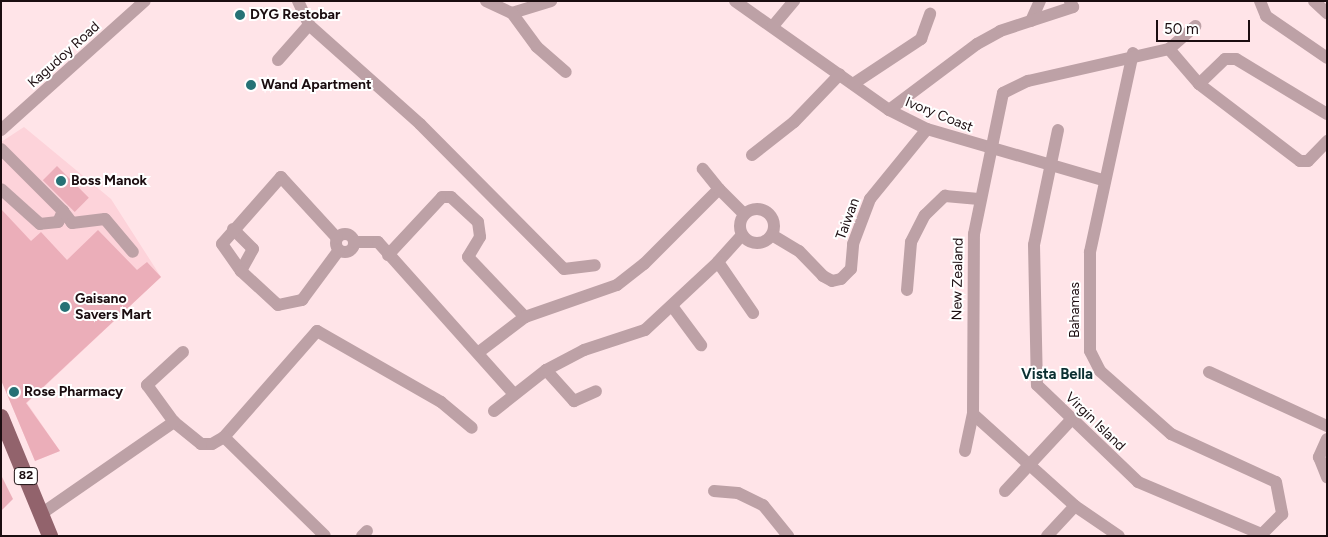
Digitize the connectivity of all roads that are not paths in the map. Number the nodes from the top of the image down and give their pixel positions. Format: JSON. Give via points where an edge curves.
{"nodes":[{"id":1,"x":145,"y":1,"type":"edge"},
{"id":2,"x":298,"y":1,"type":"edge"},
{"id":3,"x":486,"y":1,"type":"edge"},
{"id":4,"x":550,"y":1,"type":"edge"},
{"id":5,"x":735,"y":1,"type":"edge"},
{"id":6,"x":794,"y":1,"type":"edge"},
{"id":7,"x":1040,"y":1,"type":"edge"},
{"id":8,"x":1070,"y":1,"type":"edge"},
{"id":9,"x":1260,"y":1,"type":"edge"},
{"id":10,"x":1314,"y":1,"type":"edge"},
{"id":11,"x":1327,"y":12,"type":"edge"},
{"id":12,"x":512,"y":13,"type":"junction"},
{"id":13,"x":930,"y":14,"type":"dead end"},
{"id":14,"x":1031,"y":21,"type":"junction"},
{"id":15,"x":309,"y":24,"type":"junction"},
{"id":16,"x":773,"y":26,"type":"junction"},
{"id":17,"x":1195,"y":26,"type":"dead end"},
{"id":18,"x":1169,"y":49,"type":"junction"},
{"id":19,"x":1133,"y":53,"type":"junction"},
{"id":20,"x":1327,"y":58,"type":"edge"},
{"id":21,"x":278,"y":60,"type":"dead end"},
{"id":22,"x":566,"y":72,"type":"dead end"},
{"id":23,"x":840,"y":74,"type":"junction"},
{"id":24,"x":853,"y":84,"type":"junction"},
{"id":25,"x":1200,"y":84,"type":"junction"},
{"id":26,"x":889,"y":110,"type":"junction"},
{"id":27,"x":1327,"y":114,"type":"edge"},
{"id":28,"x":927,"y":129,"type":"junction"},
{"id":29,"x":1,"y":130,"type":"edge"},
{"id":30,"x":1058,"y":130,"type":"dead end"},
{"id":31,"x":1327,"y":141,"type":"edge"},
{"id":32,"x":990,"y":151,"type":"junction"},
{"id":33,"x":752,"y":154,"type":"dead end"},
{"id":34,"x":3,"y":155,"type":"edge"},
{"id":35,"x":1050,"y":165,"type":"junction"},
{"id":36,"x":703,"y":169,"type":"dead end"},
{"id":37,"x":1102,"y":180,"type":"junction"},
{"id":38,"x":1,"y":189,"type":"edge"},
{"id":39,"x":719,"y":189,"type":"junction"},
{"id":40,"x":979,"y":199,"type":"junction"},
{"id":41,"x":63,"y":212,"type":"junction"},
{"id":42,"x":744,"y":214,"type":"junction"},
{"id":43,"x":233,"y":230,"type":"junction"},
{"id":44,"x":742,"y":235,"type":"junction"},
{"id":45,"x":772,"y":235,"type":"junction"},
{"id":46,"x":338,"y":244,"type":"junction"},
{"id":47,"x":132,"y":252,"type":"dead end"},
{"id":48,"x":388,"y":255,"type":"junction"},
{"id":49,"x":718,"y":262,"type":"junction"},
{"id":50,"x":595,"y":265,"type":"dead end"},
{"id":51,"x":241,"y":271,"type":"junction"},
{"id":52,"x":907,"y":290,"type":"dead end"},
{"id":53,"x":672,"y":306,"type":"junction"},
{"id":54,"x":753,"y":313,"type":"dead end"},
{"id":55,"x":525,"y":316,"type":"junction"},
{"id":56,"x":701,"y":345,"type":"dead end"},
{"id":57,"x":183,"y":352,"type":"dead end"},
{"id":58,"x":479,"y":352,"type":"junction"},
{"id":59,"x":546,"y":370,"type":"junction"},
{"id":60,"x":1209,"y":372,"type":"dead end"},
{"id":61,"x":596,"y":391,"type":"dead end"},
{"id":62,"x":514,"y":394,"type":"junction"},
{"id":63,"x":494,"y":411,"type":"dead end"},
{"id":64,"x":973,"y":414,"type":"junction"},
{"id":65,"x":1,"y":417,"type":"edge"},
{"id":66,"x":1070,"y":421,"type":"junction"},
{"id":67,"x":174,"y":422,"type":"junction"},
{"id":68,"x":1327,"y":426,"type":"edge"},
{"id":69,"x":472,"y":428,"type":"dead end"},
{"id":70,"x":224,"y":437,"type":"junction"},
{"id":71,"x":1327,"y":439,"type":"edge"},
{"id":72,"x":965,"y":451,"type":"dead end"},
{"id":73,"x":1032,"y":465,"type":"junction"},
{"id":74,"x":1327,"y":477,"type":"edge"},
{"id":75,"x":714,"y":491,"type":"dead end"},
{"id":76,"x":1005,"y":491,"type":"dead end"},
{"id":77,"x":1075,"y":506,"type":"junction"},
{"id":78,"x":41,"y":514,"type":"junction"},
{"id":79,"x":1260,"y":535,"type":"edge"},
{"id":80,"x":50,"y":536,"type":"edge"},
{"id":81,"x":325,"y":536,"type":"edge"},
{"id":82,"x":788,"y":536,"type":"edge"},
{"id":83,"x":1047,"y":536,"type":"edge"},
{"id":84,"x":1119,"y":536,"type":"edge"}],
"edges":[{"from":1,"to":29,"type":"street","name":"Kagudoy Road"},
{"from":2,"to":15,"type":"street"},
{"from":3,"to":12,"type":"street"},
{"from":4,"to":12,"type":"street"},
{"from":5,"to":16,"type":"street","name":"Ivory Coast"},
{"from":6,"to":16,"type":"street"},
{"from":7,"to":14,"type":"street"},
{"from":8,"to":14,"type":"street","via":[[1072,7]]},
{"from":9,"to":20,"type":"street","via":[[1266,16]]},
{"from":10,"to":11,"type":"street"},
{"from":12,"to":22,"type":"street","via":[[537,48]]},
{"from":13,"to":24,"type":"street","via":[[920,39]]},
{"from":14,"to":26,"type":"street","via":[[977,44]]},
{"from":15,"to":21,"type":"street"},
{"from":15,"to":50,"type":"street","via":[[420,124],[564,269]]},
{"from":16,"to":23,"type":"street","name":"Ivory Coast"},
{"from":17,"to":18,"type":"street"},
{"from":18,"to":19,"type":"street"},
{"from":18,"to":25,"type":"street"},
{"from":19,"to":32,"type":"street","name":"New Zealand","via":[[1008,90],[1003,94]]},
{"from":19,"to":37,"type":"street","name":"Bahamas"},
{"from":23,"to":24,"type":"street","name":"Ivory Coast"},
{"from":23,"to":33,"type":"street","via":[[794,122]]},
{"from":24,"to":26,"type":"street","name":"Ivory Coast"},
{"from":25,"to":27,"type":"street","via":[[1225,59],[1236,59]]},
{"from":25,"to":31,"type":"street","via":[[1300,161],[1308,161]]},
{"from":26,"to":28,"type":"street","name":"Ivory Coast"},
{"from":28,"to":32,"type":"street","name":"Ivory Coast"},
{"from":28,"to":45,"type":"street","name":"Taiwan","via":[[870,199],[853,244],[851,269],[841,278],[832,281],[799,251]]},
{"from":30,"to":35,"type":"street","name":"Virgin Island"},
{"from":32,"to":35,"type":"street","name":"Ivory Coast"},
{"from":32,"to":40,"type":"street","name":"New Zealand"},
{"from":34,"to":41,"type":"street"},
{"from":35,"to":37,"type":"street","name":"Ivory Coast"},
{"from":35,"to":66,"type":"street","name":"Virgin Island","via":[[1034,245],[1033,371],[1037,385]]},
{"from":36,"to":39,"type":"street"},
{"from":37,"to":79,"type":"street","name":"Bahamas","via":[[1090,272],[1090,351],[1100,371],[1171,434],[1276,482],[1282,498],[1282,514]]},
{"from":38,"to":41,"type":"street","via":[[40,224],[58,222]]},
{"from":39,"to":42,"type":"street"},
{"from":39,"to":55,"type":"street","via":[[617,285]]},
{"from":40,"to":52,"type":"street","via":[[946,196],[925,215],[911,242]]},
{"from":40,"to":64,"type":"street","name":"New Zealand","via":[[974,234]]},
{"from":41,"to":47,"type":"street","via":[[72,223],[104,218]]},
{"from":42,"to":44,"type":"street","via":[[739,224]]},
{"from":42,"to":45,"type":"street","via":[[754,208],[765,210],[773,219]]},
{"from":43,"to":46,"type":"street","via":[[281,177]]},
{"from":43,"to":51,"type":"street","via":[[222,244]]},
{"from":43,"to":51,"type":"street","via":[[253,250]]},
{"from":44,"to":45,"type":"street","via":[[757,243]]},
{"from":44,"to":49,"type":"street"},
{"from":46,"to":48,"type":"street","via":[[346,235],[354,242],[378,242]]},
{"from":46,"to":51,"type":"street","via":[[302,300],[278,304]]},
{"from":48,"to":55,"type":"street","via":[[442,197],[451,197],[478,222],[480,237],[468,257]]},
{"from":48,"to":58,"type":"street"},
{"from":49,"to":53,"type":"street"},
{"from":49,"to":54,"type":"street"},
{"from":53,"to":56,"type":"street"},
{"from":53,"to":59,"type":"street","via":[[646,330],[584,350]]},
{"from":55,"to":58,"type":"street"},
{"from":57,"to":67,"type":"street","via":[[148,385]]},
{"from":58,"to":62,"type":"street"},
{"from":59,"to":61,"type":"street","via":[[574,401]]},
{"from":59,"to":62,"type":"street"},
{"from":60,"to":68,"type":"street"},
{"from":62,"to":63,"type":"street"},
{"from":64,"to":72,"type":"street","name":"New Zealand"},
{"from":64,"to":73,"type":"street"},
{"from":65,"to":78,"type":"main road","number":"82"},
{"from":66,"to":73,"type":"street"},
{"from":66,"to":79,"type":"street","name":"Virgin Island","via":[[1138,482]]},
{"from":67,"to":70,"type":"street","via":[[201,444],[212,444]]},
{"from":67,"to":78,"type":"street"},
{"from":69,"to":70,"type":"street","via":[[441,402],[318,331]]},
{"from":70,"to":81,"type":"street"},
{"from":71,"to":74,"type":"street","via":[[1319,457]]},
{"from":73,"to":76,"type":"street"},
{"from":73,"to":77,"type":"street"},
{"from":75,"to":82,"type":"street","via":[[738,493],[762,505]]},
{"from":77,"to":83,"type":"street"},
{"from":77,"to":84,"type":"street"},
{"from":78,"to":80,"type":"main road","number":"82"}]}
